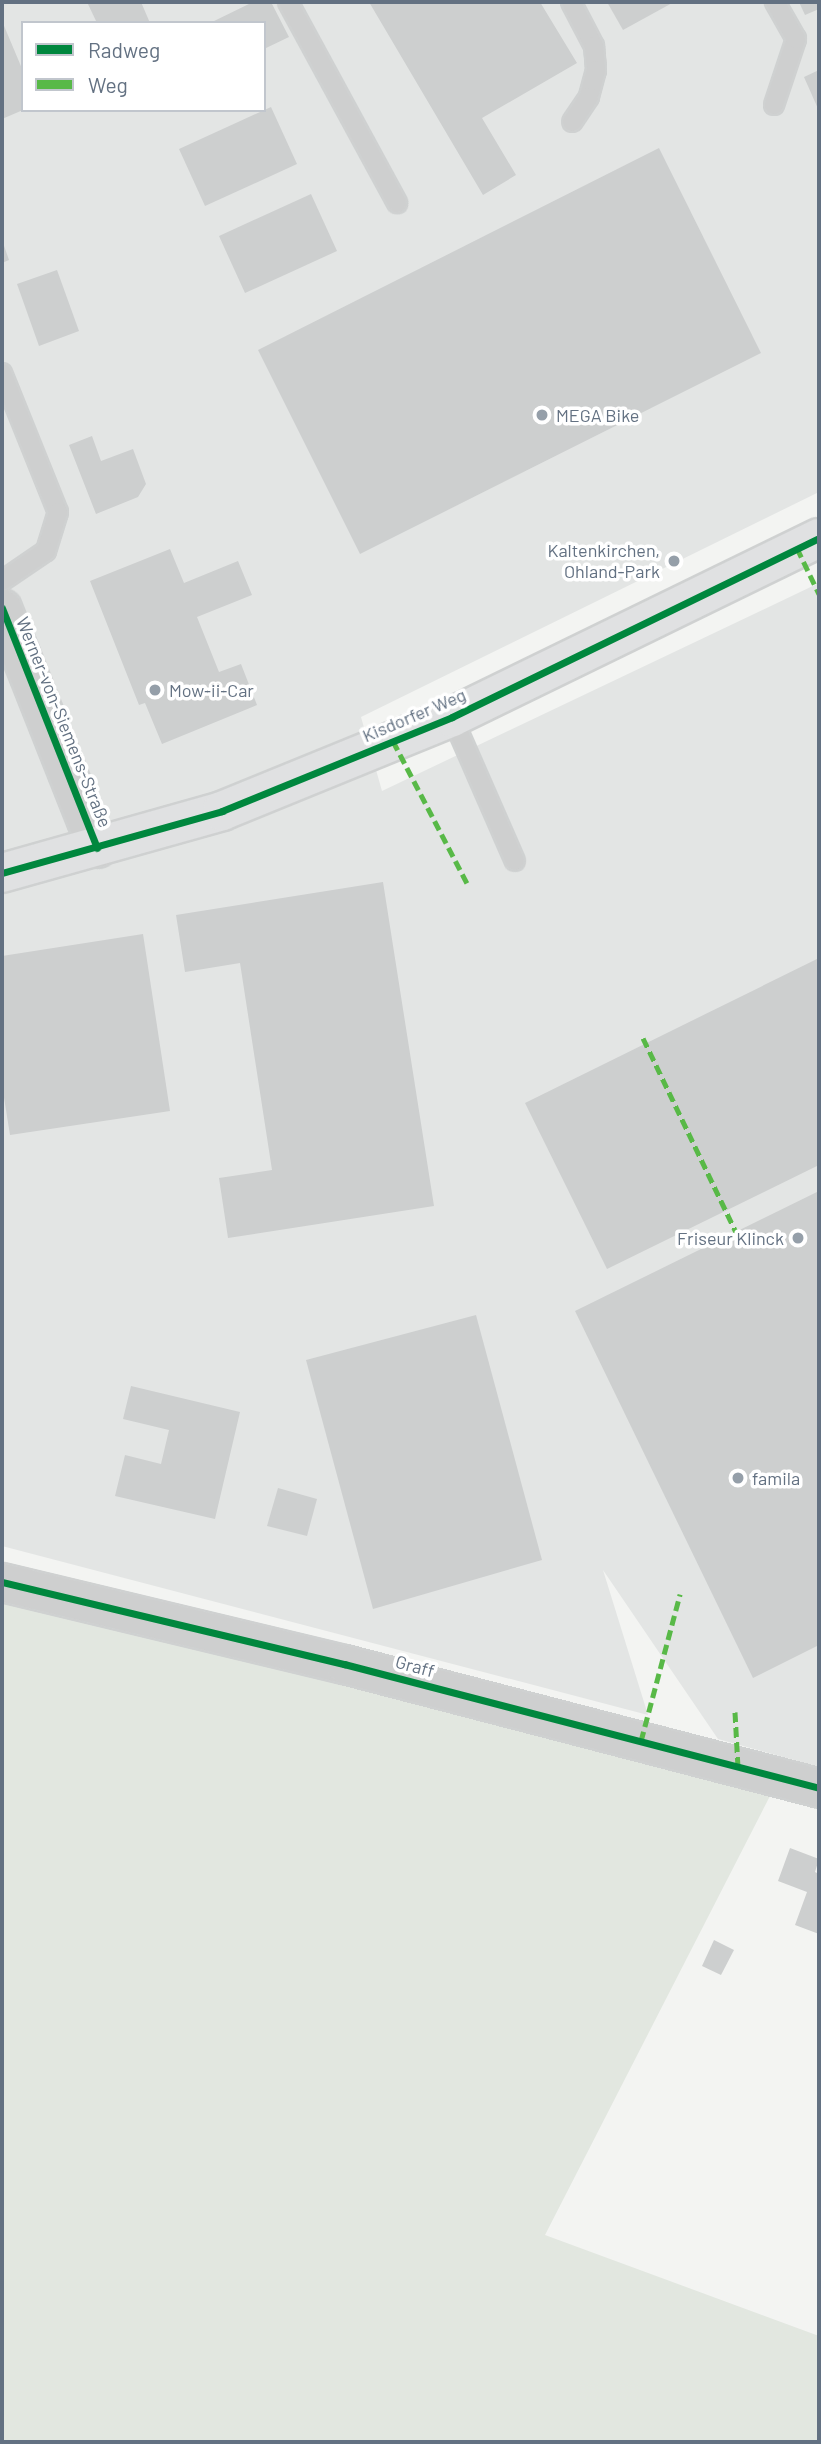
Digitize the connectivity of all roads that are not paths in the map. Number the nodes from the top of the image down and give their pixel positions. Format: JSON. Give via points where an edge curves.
{"nodes":[{"id":1,"x":288,"y":2,"type":"edge"},
{"id":2,"x":570,"y":2,"type":"edge"},
{"id":3,"x":775,"y":2,"type":"edge"},
{"id":4,"x":774,"y":105,"type":"dead end"},
{"id":5,"x":572,"y":122,"type":"dead end"},
{"id":6,"x":397,"y":203,"type":"dead end"},
{"id":7,"x":2,"y":373,"type":"edge"},
{"id":8,"x":819,"y":538,"type":"edge"},
{"id":9,"x":2,"y":581,"type":"edge"},
{"id":10,"x":2,"y":608,"type":"edge"},
{"id":11,"x":452,"y":717,"type":"junction"},
{"id":12,"x":97,"y":848,"type":"junction"},
{"id":13,"x":515,"y":861,"type":"dead end"},
{"id":14,"x":2,"y":873,"type":"edge"},
{"id":15,"x":2,"y":1582,"type":"edge"},
{"id":16,"x":819,"y":1788,"type":"edge"}],
"edges":[{"from":1,"to":6,"type":"lane"},
{"from":2,"to":5,"type":"lane","via":[[594,46],[596,70],[589,97]]},
{"from":3,"to":4,"type":"lane","via":[[796,39]]},
{"from":7,"to":9,"type":"lane","via":[[58,512],[46,551]]},
{"from":8,"to":11,"type":"street","name":"Kisdorfer Weg"},
{"from":10,"to":12,"type":"street","name":"Werner-von-Siemens-Straße"},
{"from":11,"to":12,"type":"street","name":"Kisdorfer Weg","via":[[222,811]]},
{"from":11,"to":13,"type":"lane"},
{"from":12,"to":14,"type":"street","name":"Kisdorfer Weg"},
{"from":15,"to":16,"type":"street","name":"Graff","via":[[344,1664]]}]}
